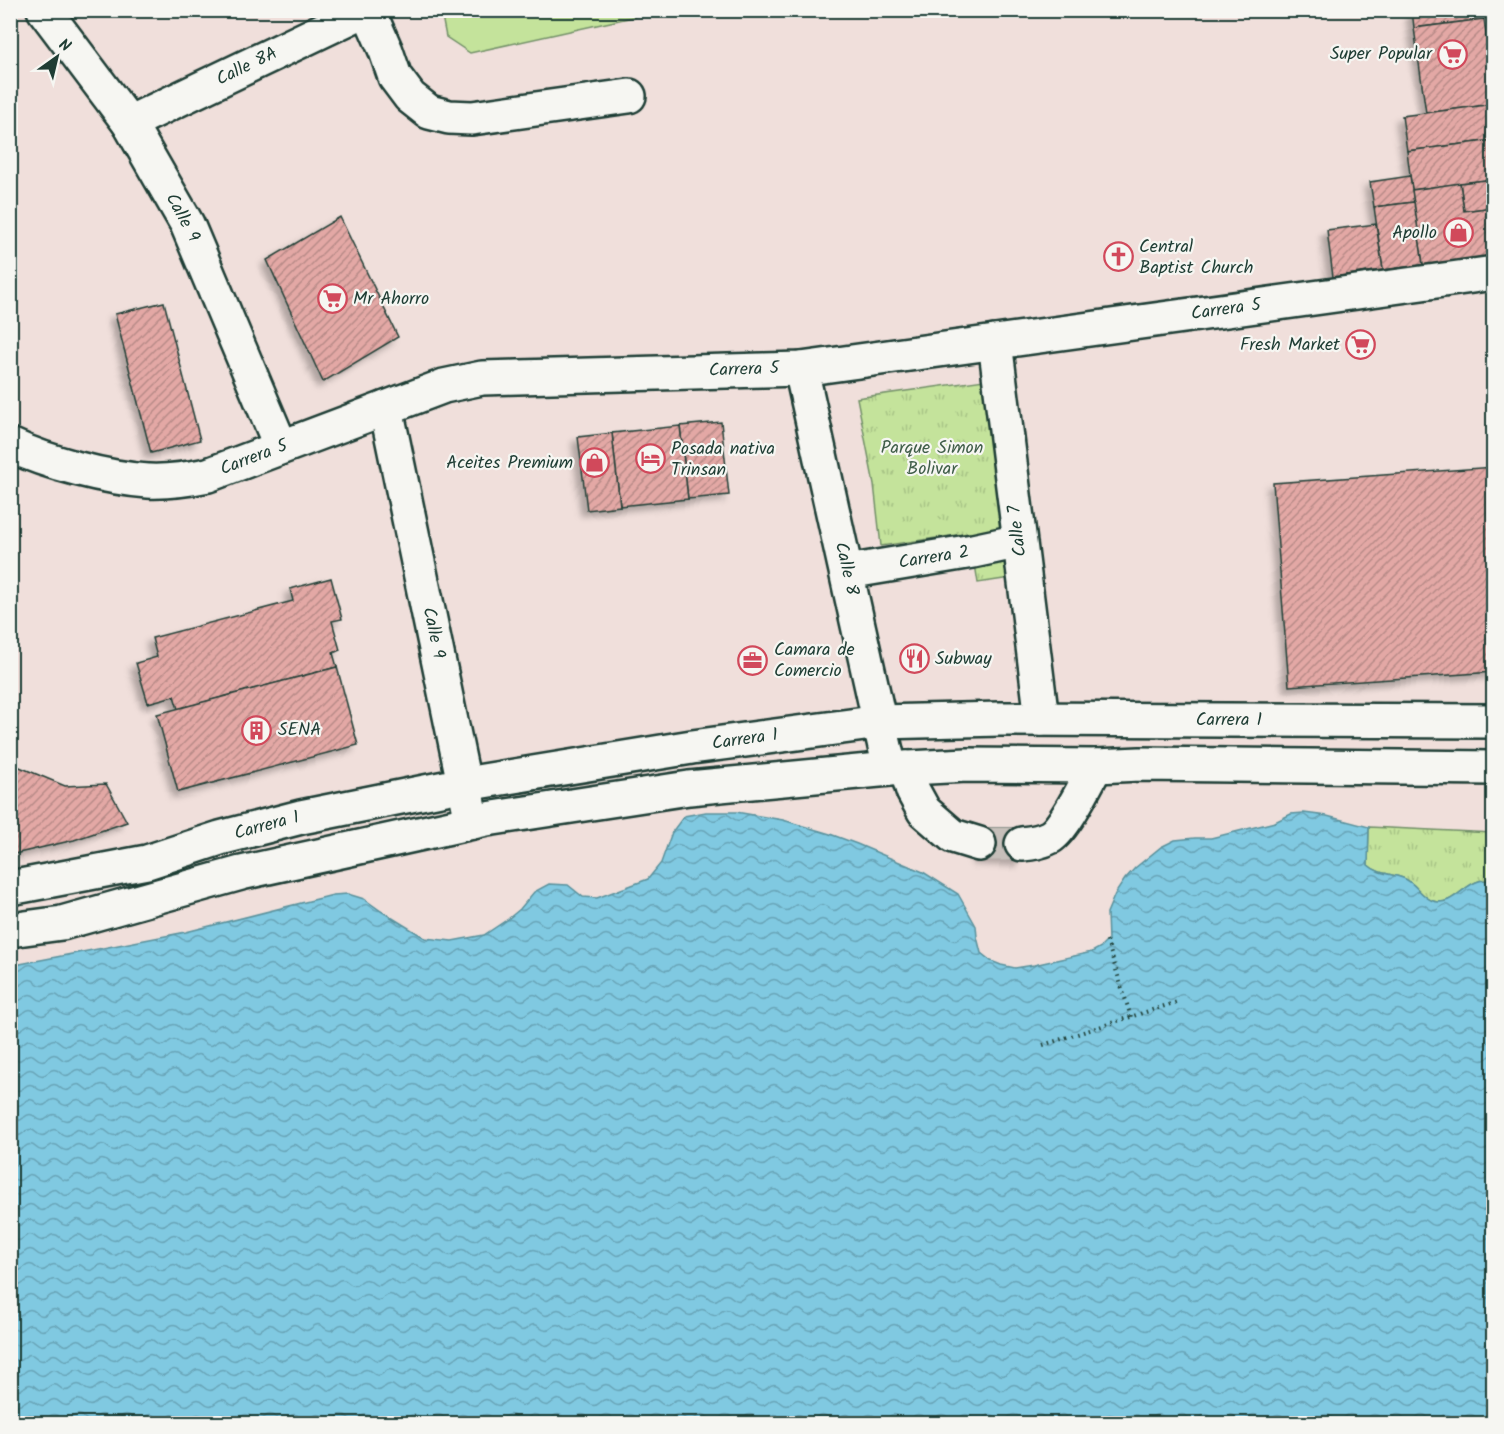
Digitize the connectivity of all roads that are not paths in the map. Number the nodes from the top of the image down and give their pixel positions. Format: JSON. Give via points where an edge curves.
{"nodes":[{"id":1,"x":44,"y":10,"type":"edge"},
{"id":2,"x":367,"y":10,"type":"edge"},
{"id":3,"x":628,"y":96,"type":"dead end"},
{"id":4,"x":129,"y":123,"type":"junction"},
{"id":5,"x":1494,"y":273,"type":"edge"},
{"id":6,"x":995,"y":342,"type":"junction"},
{"id":7,"x":801,"y":369,"type":"junction"},
{"id":8,"x":386,"y":408,"type":"junction"},
{"id":9,"x":10,"y":445,"type":"edge"},
{"id":10,"x":281,"y":447,"type":"junction"},
{"id":11,"x":1019,"y":540,"type":"junction"},
{"id":12,"x":847,"y":572,"type":"junction"},
{"id":13,"x":1042,"y":719,"type":"junction"},
{"id":14,"x":1494,"y":721,"type":"edge"},
{"id":15,"x":880,"y":722,"type":"junction"},
{"id":16,"x":1096,"y":766,"type":"junction"},
{"id":17,"x":1494,"y":768,"type":"edge"},
{"id":18,"x":898,"y":769,"type":"junction"},
{"id":19,"x":465,"y":784,"type":"junction"},
{"id":20,"x":472,"y":822,"type":"junction"},
{"id":21,"x":1022,"y":843,"type":"tunnel mouth"},
{"id":22,"x":979,"y":844,"type":"tunnel mouth"},
{"id":23,"x":10,"y":888,"type":"edge"},
{"id":24,"x":10,"y":930,"type":"edge"}],
"edges":[{"from":1,"to":4,"type":"main road","name":"Calle 9"},
{"from":2,"to":3,"type":"main road","via":[[395,77],[410,97],[429,112],[472,118]]},
{"from":2,"to":4,"type":"main road","name":"Calle 8A"},
{"from":4,"to":10,"type":"main road","name":"Calle 9","via":[[187,224]]},
{"from":5,"to":6,"type":"main road","name":"Carrera 5"},
{"from":6,"to":7,"type":"main road","name":"Carrera 5"},
{"from":6,"to":11,"type":"main road","name":"Calle 7"},
{"from":7,"to":8,"type":"main road","name":"Carrera 5","via":[[482,378],[444,386]]},
{"from":7,"to":12,"type":"main road","name":"Calle 8"},
{"from":8,"to":10,"type":"main road","name":"Carrera 5"},
{"from":8,"to":19,"type":"main road","name":"Calle 9"},
{"from":9,"to":10,"type":"main road","name":"Carrera 5","via":[[67,465],[149,481],[208,475]]},
{"from":11,"to":12,"type":"main road","name":"Carrera 2","via":[[973,552]]},
{"from":11,"to":13,"type":"main road","name":"Calle 7"},
{"from":12,"to":15,"type":"main road","name":"Calle 8"},
{"from":13,"to":14,"type":"main road","name":"Carrera 1"},
{"from":13,"to":15,"type":"main road","name":"Carrera 1"},
{"from":15,"to":18,"type":"main road","name":"Calle 8"},
{"from":15,"to":19,"type":"main road","name":"Carrera 1","via":[[692,747]]},
{"from":16,"to":17,"type":"main road"},
{"from":16,"to":18,"type":"main road"},
{"from":16,"to":21,"type":"main road","via":[[1061,827],[1037,843]]},
{"from":18,"to":20,"type":"main road","via":[[689,788]]},
{"from":18,"to":22,"type":"main road","name":"Calle 8","via":[[924,812],[953,836]]},
{"from":19,"to":20,"type":"main road","name":"Calle 9"},
{"from":19,"to":23,"type":"main road","name":"Carrera 1","via":[[301,817],[147,862]]},
{"from":20,"to":24,"type":"main road","via":[[241,873],[62,923]]}]}
